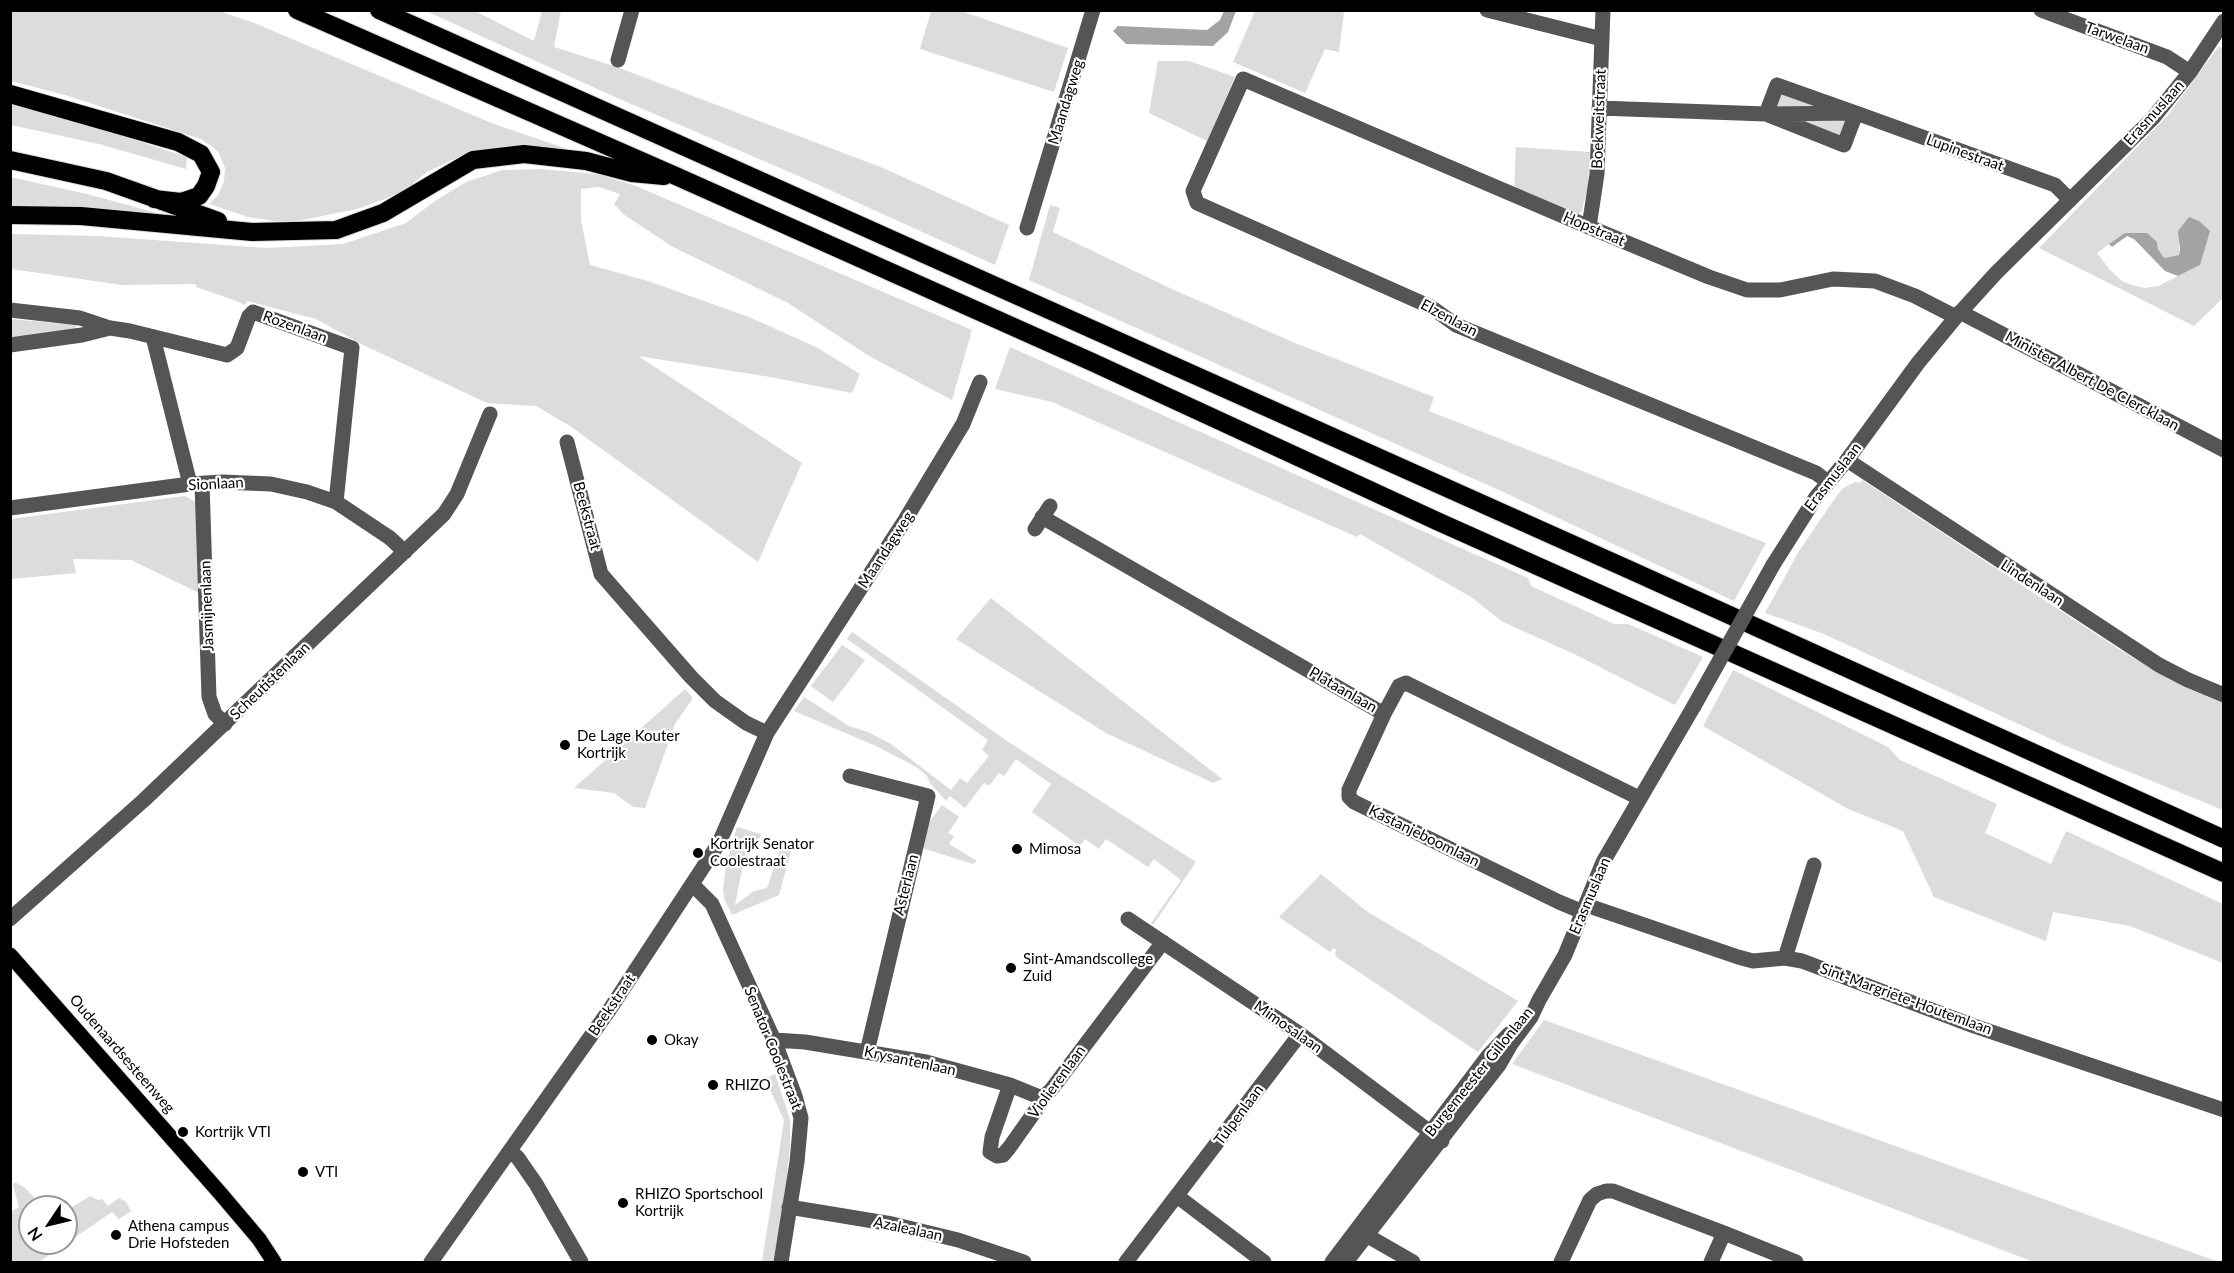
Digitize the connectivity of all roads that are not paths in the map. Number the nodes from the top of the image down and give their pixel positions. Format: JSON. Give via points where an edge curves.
{"nodes":[{"id":1,"x":297,"y":10,"type":"edge"},
{"id":2,"x":379,"y":10,"type":"edge"},
{"id":3,"x":632,"y":10,"type":"edge"},
{"id":4,"x":1093,"y":10,"type":"edge"},
{"id":5,"x":1486,"y":10,"type":"edge"},
{"id":6,"x":1603,"y":10,"type":"edge"},
{"id":7,"x":2041,"y":10,"type":"edge"},
{"id":8,"x":2223,"y":21,"type":"edge"},
{"id":9,"x":1602,"y":39,"type":"junction"},
{"id":10,"x":618,"y":60,"type":"dead end"},
{"id":11,"x":2190,"y":72,"type":"junction"},
{"id":12,"x":1243,"y":79,"type":"joint"},
{"id":13,"x":10,"y":94,"type":"edge"},
{"id":14,"x":1599,"y":108,"type":"junction"},
{"id":15,"x":1856,"y":113,"type":"junction"},
{"id":16,"x":1766,"y":114,"type":"junction"},
{"id":17,"x":10,"y":160,"type":"edge"},
{"id":18,"x":678,"y":177,"type":"junction"},
{"id":19,"x":154,"y":199,"type":"junction"},
{"id":20,"x":2070,"y":200,"type":"junction"},
{"id":21,"x":10,"y":215,"type":"edge"},
{"id":22,"x":1589,"y":227,"type":"junction"},
{"id":23,"x":1027,"y":228,"type":"dead end"},
{"id":24,"x":252,"y":232,"type":"junction"},
{"id":25,"x":10,"y":310,"type":"edge"},
{"id":26,"x":1958,"y":314,"type":"junction"},
{"id":27,"x":110,"y":328,"type":"junction"},
{"id":28,"x":153,"y":336,"type":"junction"},
{"id":29,"x":10,"y":345,"type":"edge"},
{"id":30,"x":980,"y":382,"type":"dead end"},
{"id":31,"x":490,"y":414,"type":"dead end"},
{"id":32,"x":567,"y":442,"type":"dead end"},
{"id":33,"x":2223,"y":450,"type":"edge"},
{"id":34,"x":1846,"y":460,"type":"junction"},
{"id":35,"x":1828,"y":482,"type":"junction"},
{"id":36,"x":196,"y":484,"type":"junction"},
{"id":37,"x":336,"y":502,"type":"junction"},
{"id":38,"x":10,"y":508,"type":"edge"},
{"id":39,"x":1043,"y":517,"type":"dead end"},
{"id":40,"x":405,"y":552,"type":"junction"},
{"id":41,"x":2223,"y":695,"type":"edge"},
{"id":42,"x":780,"y":711,"type":"joint"},
{"id":43,"x":1384,"y":714,"type":"junction"},
{"id":44,"x":225,"y":724,"type":"junction"},
{"id":45,"x":767,"y":733,"type":"junction"},
{"id":46,"x":850,"y":776,"type":"dead end"},
{"id":47,"x":1639,"y":798,"type":"junction"},
{"id":48,"x":2223,"y":839,"type":"edge"},
{"id":49,"x":1814,"y":865,"type":"dead end"},
{"id":50,"x":2223,"y":873,"type":"edge"},
{"id":51,"x":692,"y":884,"type":"junction"},
{"id":52,"x":1585,"y":908,"type":"junction"},
{"id":53,"x":10,"y":919,"type":"edge"},
{"id":54,"x":1128,"y":919,"type":"dead end"},
{"id":55,"x":1163,"y":942,"type":"junction"},
{"id":56,"x":10,"y":955,"type":"edge"},
{"id":57,"x":1785,"y":958,"type":"junction"},
{"id":58,"x":1539,"y":1000,"type":"joint"},
{"id":59,"x":1300,"y":1034,"type":"junction"},
{"id":60,"x":774,"y":1040,"type":"junction"},
{"id":61,"x":867,"y":1052,"type":"junction"},
{"id":62,"x":1010,"y":1085,"type":"junction"},
{"id":63,"x":1042,"y":1098,"type":"junction"},
{"id":64,"x":2223,"y":1110,"type":"edge"},
{"id":65,"x":1436,"y":1136,"type":"junction"},
{"id":66,"x":510,"y":1151,"type":"junction"},
{"id":67,"x":1177,"y":1196,"type":"junction"},
{"id":68,"x":789,"y":1207,"type":"junction"},
{"id":69,"x":1361,"y":1233,"type":"junction"},
{"id":70,"x":1724,"y":1233,"type":"junction"},
{"id":71,"x":274,"y":1263,"type":"edge"},
{"id":72,"x":431,"y":1263,"type":"edge"},
{"id":73,"x":581,"y":1263,"type":"edge"},
{"id":74,"x":781,"y":1263,"type":"edge"},
{"id":75,"x":1024,"y":1263,"type":"edge"},
{"id":76,"x":1126,"y":1263,"type":"edge"},
{"id":77,"x":1264,"y":1263,"type":"edge"},
{"id":78,"x":1332,"y":1263,"type":"edge"},
{"id":79,"x":1346,"y":1263,"type":"edge"},
{"id":80,"x":1413,"y":1263,"type":"edge"},
{"id":81,"x":1561,"y":1263,"type":"edge"},
{"id":82,"x":1711,"y":1263,"type":"edge"},
{"id":83,"x":1796,"y":1263,"type":"edge"}],
"edges":[{"from":1,"to":18,"type":"highway"},
{"from":2,"to":48,"type":"highway"},
{"from":3,"to":10,"type":"street"},
{"from":4,"to":23,"type":"street","name":"Maandagweg"},
{"from":5,"to":9,"type":"street"},
{"from":6,"to":9,"type":"street","name":"Boekweitstraat"},
{"from":7,"to":11,"type":"street","name":"Tarwelaan","via":[[2167,57]]},
{"from":8,"to":11,"type":"street","name":"Erasmuslaan"},
{"from":9,"to":14,"type":"street","name":"Boekweitstraat"},
{"from":11,"to":20,"type":"street","name":"Erasmuslaan","via":[[2153,118]]},
{"from":12,"to":22,"type":"street","name":"Hopstraat"},
{"from":12,"to":35,"type":"street","name":"Elzenlaan","via":[[1193,191],[1197,203],[1431,307],[1456,325],[1816,473]]},
{"from":13,"to":19,"type":"highway","via":[[178,142],[201,154],[211,172],[199,196],[181,202]]},
{"from":14,"to":16,"type":"street","name":"Lupinestraat"},
{"from":14,"to":22,"type":"street","name":"Boekweitstraat","via":[[1597,174]]},
{"from":15,"to":16,"type":"street","name":"Lupinestraat"},
{"from":15,"to":16,"type":"street","name":"Lupinestraat","via":[[1777,85]]},
{"from":15,"to":16,"type":"street","name":"Lupinestraat","via":[[1844,145]]},
{"from":15,"to":20,"type":"street","name":"Lupinestraat","via":[[2055,185]]},
{"from":17,"to":19,"type":"highway","via":[[106,181]]},
{"from":18,"to":24,"type":"highway","via":[[524,154],[473,160],[383,213],[336,230]]},
{"from":18,"to":50,"type":"highway"},
{"from":19,"to":24,"type":"highway"},
{"from":20,"to":26,"type":"street","name":"Erasmuslaan"},
{"from":21,"to":24,"type":"highway","via":[[81,216]]},
{"from":22,"to":26,"type":"street","name":"Hopstraat","via":[[1748,290],[1780,290],[1833,279],[1875,281]]},
{"from":25,"to":27,"type":"street","name":"Rozenlaan","via":[[80,318]]},
{"from":26,"to":33,"type":"street","name":"Minister Albert De Clercklaan"},
{"from":26,"to":34,"type":"street","name":"Erasmuslaan"},
{"from":27,"to":28,"type":"street","name":"Rozenlaan"},
{"from":27,"to":29,"type":"street","name":"Rozenlaan"},
{"from":28,"to":36,"type":"street","name":"Jasmijnenlaan"},
{"from":28,"to":37,"type":"street","name":"Rozenlaan","via":[[227,355],[237,348],[253,312],[352,348]]},
{"from":30,"to":42,"type":"street","name":"Maandagweg","via":[[963,424],[918,500]]},
{"from":31,"to":40,"type":"street","name":"Scheutistenlaan","via":[[446,512]]},
{"from":32,"to":45,"type":"street","name":"Beekstraat","via":[[601,574],[715,701]]},
{"from":34,"to":35,"type":"street","name":"Erasmuslaan"},
{"from":34,"to":41,"type":"street","name":"Lindenlaan","via":[[2159,665]]},
{"from":35,"to":47,"type":"street","name":"Erasmuslaan","bridge":true,"via":[[1796,525]]},
{"from":36,"to":37,"type":"street","name":"Sionlaan","via":[[271,484]]},
{"from":36,"to":38,"type":"street","name":"Sionlaan"},
{"from":36,"to":44,"type":"street","name":"Jasmijnenlaan","via":[[209,697],[214,714]]},
{"from":37,"to":40,"type":"street","name":"Sionlaan"},
{"from":39,"to":43,"type":"street","name":"Plataanlaan"},
{"from":40,"to":44,"type":"street","name":"Scheutistenlaan"},
{"from":42,"to":45,"type":"street","name":"Beekstraat"},
{"from":43,"to":47,"type":"street","name":"Plataanlaan","via":[[1399,686],[1406,683]]},
{"from":43,"to":52,"type":"street","name":"Kastanjeboomlaan","via":[[1349,790],[1354,802],[1559,902]]},
{"from":44,"to":53,"type":"street","name":"Scheutistenlaan"},
{"from":45,"to":51,"type":"street","name":"Beekstraat","via":[[723,835]]},
{"from":46,"to":61,"type":"street","name":"Asterlaan","via":[[928,796]]},
{"from":47,"to":52,"type":"street","name":"Erasmuslaan","via":[[1603,862]]},
{"from":49,"to":57,"type":"street"},
{"from":51,"to":60,"type":"street","name":"Senator Coolestraat","via":[[712,904]]},
{"from":51,"to":66,"type":"street","name":"Beekstraat"},
{"from":52,"to":57,"type":"street","name":"Sint-Margriete-Houtemlaan","via":[[1753,961]]},
{"from":52,"to":58,"type":"street","name":"Erasmuslaan","via":[[1565,955]]},
{"from":54,"to":55,"type":"street","name":"Mimosalaan"},
{"from":55,"to":59,"type":"street","name":"Mimosalaan"},
{"from":55,"to":63,"type":"street","name":"Violierenlaan"},
{"from":56,"to":71,"type":"main road","name":"Oudenaardsesteenweg","via":[[220,1193]]},
{"from":57,"to":64,"type":"street","name":"Sint-Margriete-Houtemlaan"},
{"from":58,"to":65,"type":"street","name":"Burgemeester Gillonlaan","via":[[1488,1056]]},
{"from":59,"to":65,"type":"street","name":"Mimosalaan"},
{"from":59,"to":67,"type":"street","name":"Tulpenlaan"},
{"from":60,"to":61,"type":"street","name":"Krysantenlaan"},
{"from":60,"to":68,"type":"street","name":"Senator Coolestraat","via":[[801,1118]]},
{"from":61,"to":62,"type":"street","name":"Krysantenlaan","via":[[926,1062]]},
{"from":62,"to":63,"type":"street","name":"Krysantenlaan"},
{"from":62,"to":63,"type":"street","name":"Violierenlaan","via":[[992,1137],[990,1152],[997,1156],[1009,1148]]},
{"from":65,"to":69,"type":"street","name":"Burgemeester Gillonlaan"},
{"from":66,"to":72,"type":"street","name":"Beekstraat"},
{"from":66,"to":73,"type":"street","via":[[536,1184]]},
{"from":67,"to":76,"type":"street","name":"Tulpenlaan"},
{"from":67,"to":77,"type":"street"},
{"from":68,"to":74,"type":"street","name":"Senator Coolestraat"},
{"from":68,"to":75,"type":"street","name":"Azalealaan","via":[[892,1224],[958,1240]]},
{"from":69,"to":78,"type":"street","name":"Burgemeester Gillonlaan"},
{"from":69,"to":79,"type":"street","name":"Burgemeester Gillonlaan"},
{"from":69,"to":80,"type":"street"},
{"from":70,"to":81,"type":"street","via":[[1606,1191],[1590,1200]]},
{"from":70,"to":82,"type":"street"},
{"from":70,"to":83,"type":"street"}]}
